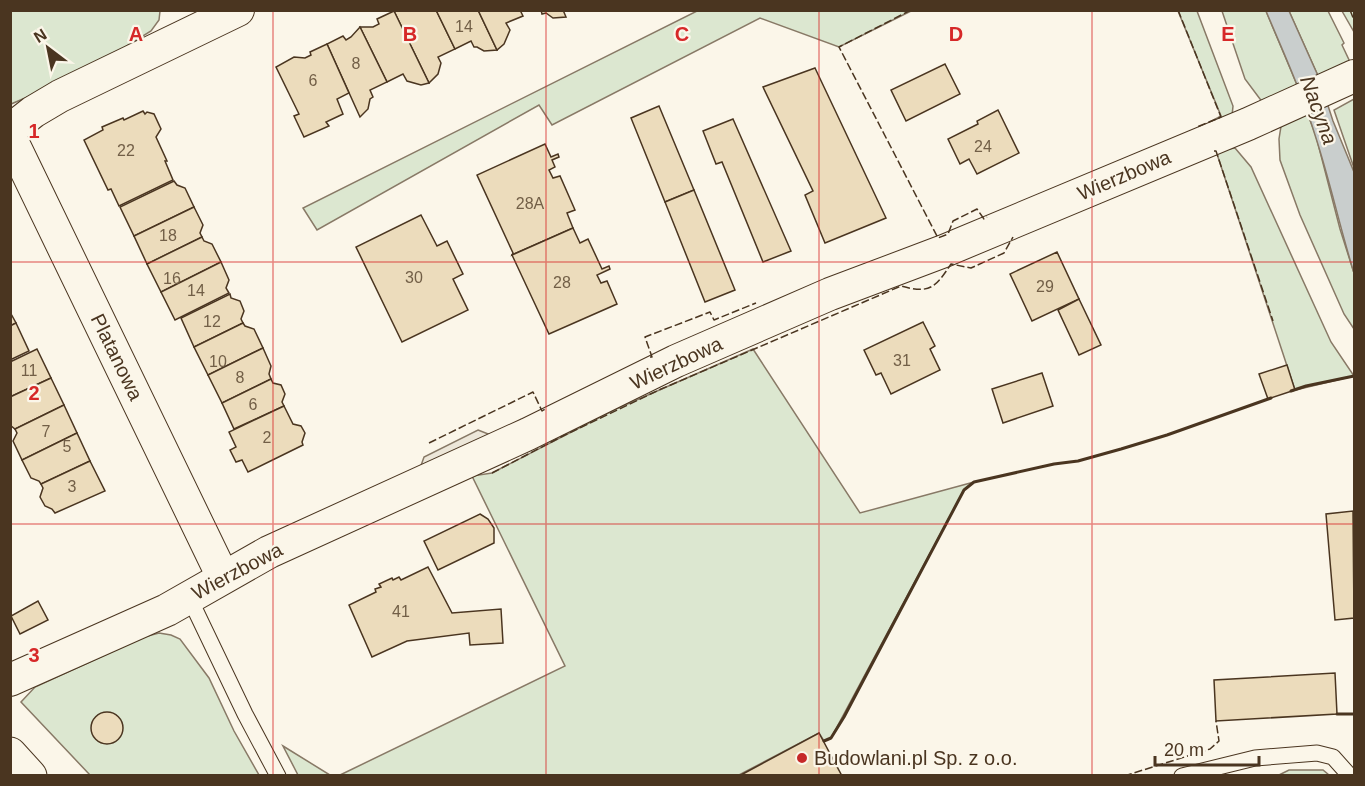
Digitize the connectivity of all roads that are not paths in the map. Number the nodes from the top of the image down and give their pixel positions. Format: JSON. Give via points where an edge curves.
{"nodes":[{"id":1,"x":238,"y":10,"type":"edge"},
{"id":2,"x":192,"y":20,"type":"edge"},
{"id":3,"x":1352,"y":77,"type":"edge"},
{"id":4,"x":10,"y":130,"type":"edge"},
{"id":5,"x":10,"y":137,"type":"edge"},
{"id":6,"x":224,"y":577,"type":"junction"},
{"id":7,"x":189,"y":597,"type":"junction"},
{"id":8,"x":10,"y":680,"type":"edge"},
{"id":9,"x":10,"y":754,"type":"edge"},
{"id":10,"x":30,"y":776,"type":"edge"},
{"id":11,"x":278,"y":776,"type":"edge"},
{"id":12,"x":1182,"y":776,"type":"edge"},
{"id":13,"x":1353,"y":776,"type":"edge"}],
"edges":[{"from":1,"to":2,"type":"street"},
{"from":2,"to":4,"type":"street","via":[[33,112]]},
{"from":3,"to":6,"type":"street","name":"Wierzbowa","via":[[676,361],[528,435],[269,552]]},
{"from":5,"to":6,"type":"street","name":"Platanowa"},
{"from":6,"to":7,"type":"street","name":"Wierzbowa"},
{"from":7,"to":8,"type":"street","name":"Wierzbowa"},
{"from":7,"to":11,"type":"lane"},
{"from":9,"to":10,"type":"street"},
{"from":12,"to":13,"type":"lane","via":[[1255,758],[1317,753],[1333,757]]}]}
